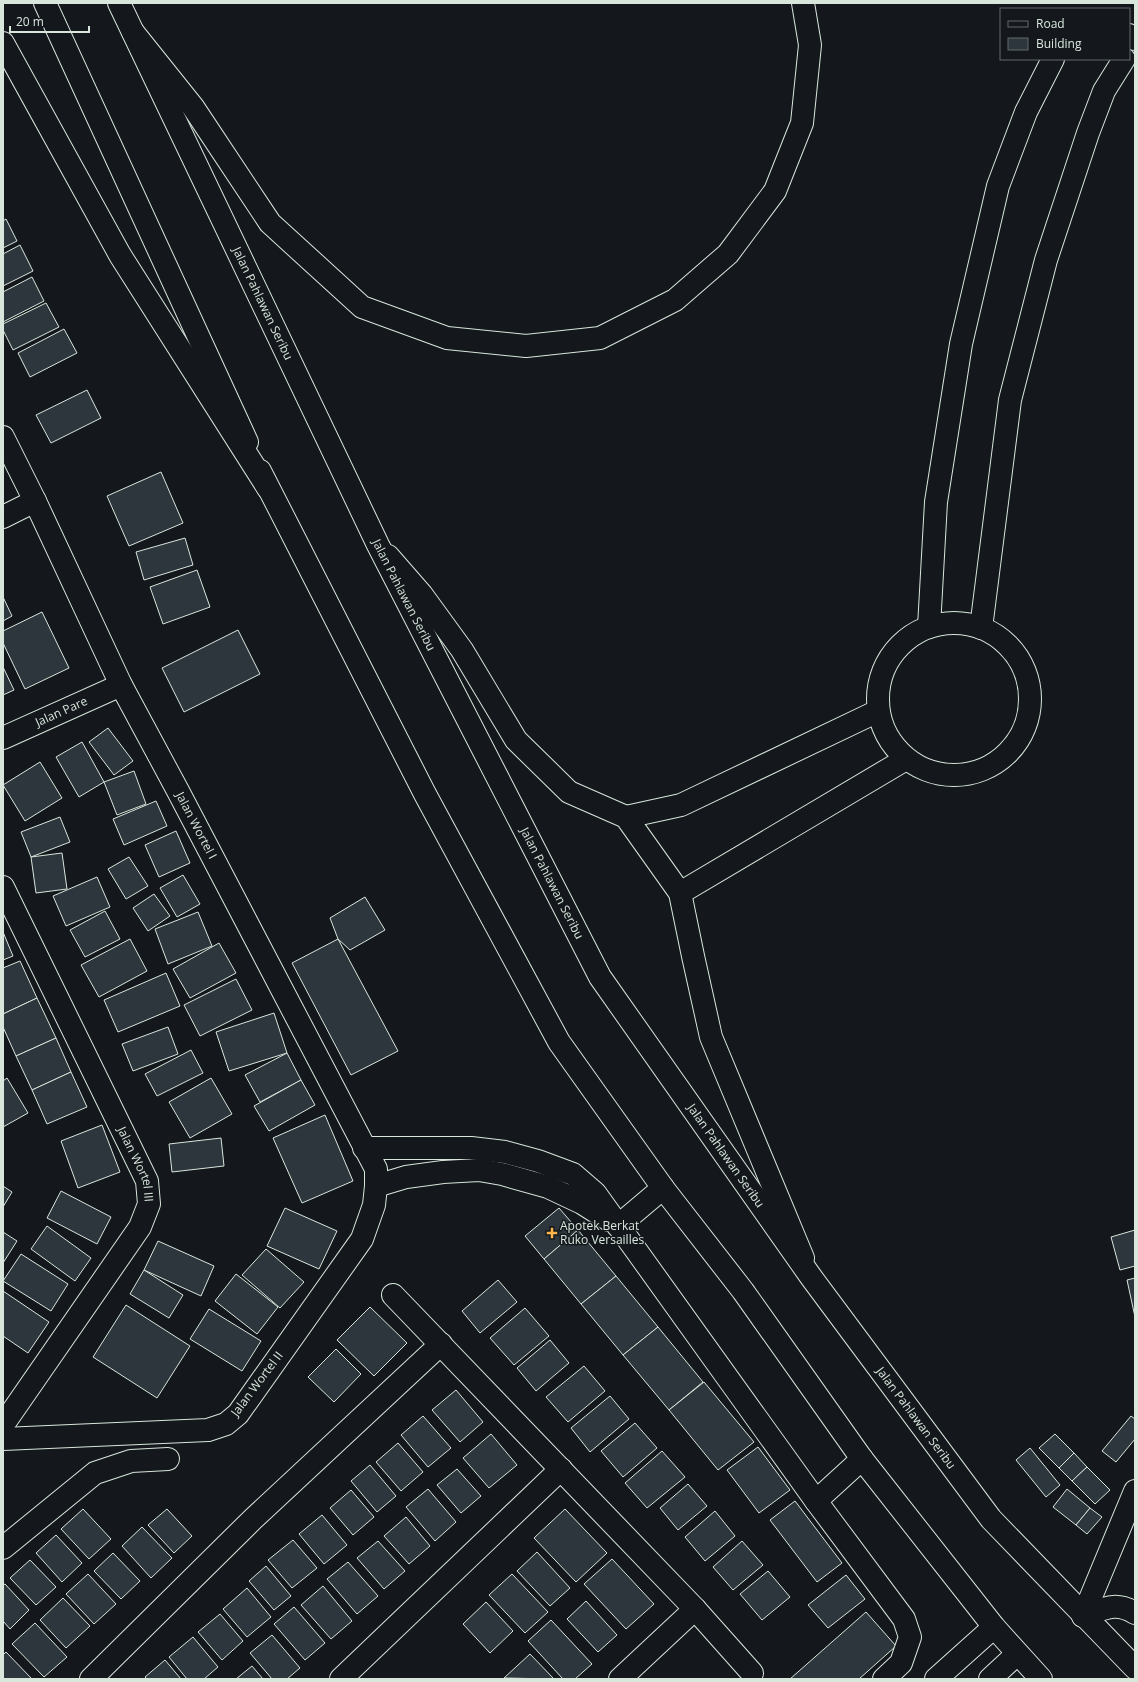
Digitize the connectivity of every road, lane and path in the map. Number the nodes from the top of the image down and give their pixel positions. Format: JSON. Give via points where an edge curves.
{"nodes":[{"id":1,"x":46,"y":3,"type":"edge"},
{"id":2,"x":119,"y":3,"type":"edge"},
{"id":3,"x":803,"y":3,"type":"edge"},
{"id":4,"x":133,"y":32,"type":"junction"},
{"id":5,"x":1135,"y":40,"type":"edge"},
{"id":6,"x":3,"y":43,"type":"edge"},
{"id":7,"x":1130,"y":49,"type":"edge"},
{"id":8,"x":1052,"y":60,"type":"edge"},
{"id":9,"x":1123,"y":60,"type":"edge"},
{"id":10,"x":3,"y":438,"type":"edge"},
{"id":11,"x":268,"y":488,"type":"junction"},
{"id":12,"x":35,"y":501,"type":"junction"},
{"id":13,"x":3,"y":517,"type":"edge"},
{"id":14,"x":378,"y":545,"type":"junction"},
{"id":15,"x":929,"y":627,"type":"junction"},
{"id":16,"x":981,"y":628,"type":"junction"},
{"id":17,"x":121,"y":685,"type":"junction"},
{"id":18,"x":878,"y":711,"type":"junction"},
{"id":19,"x":3,"y":738,"type":"edge"},
{"id":20,"x":906,"y":759,"type":"junction"},
{"id":21,"x":626,"y":817,"type":"junction"},
{"id":22,"x":3,"y":887,"type":"edge"},
{"id":23,"x":680,"y":893,"type":"junction"},
{"id":24,"x":364,"y":1148,"type":"junction"},
{"id":25,"x":376,"y":1186,"type":"junction"},
{"id":26,"x":663,"y":1188,"type":"junction"},
{"id":27,"x":618,"y":1226,"type":"junction"},
{"id":28,"x":811,"y":1277,"type":"junction"},
{"id":29,"x":393,"y":1295,"type":"dead end"},
{"id":30,"x":441,"y":1344,"type":"junction"},
{"id":31,"x":3,"y":1425,"type":"edge"},
{"id":32,"x":3,"y":1440,"type":"edge"},
{"id":33,"x":168,"y":1459,"type":"dead end"},
{"id":34,"x":862,"y":1459,"type":"junction"},
{"id":35,"x":561,"y":1469,"type":"junction"},
{"id":36,"x":1135,"y":1491,"type":"edge"},
{"id":37,"x":816,"y":1502,"type":"junction"},
{"id":38,"x":3,"y":1548,"type":"edge"},
{"id":39,"x":695,"y":1609,"type":"junction"},
{"id":40,"x":1135,"y":1614,"type":"edge"},
{"id":41,"x":1083,"y":1616,"type":"junction"},
{"id":42,"x":994,"y":1627,"type":"junction"},
{"id":43,"x":1017,"y":1654,"type":"junction"},
{"id":44,"x":1135,"y":1668,"type":"edge"},
{"id":45,"x":752,"y":1673,"type":"dead end"},
{"id":46,"x":91,"y":1679,"type":"edge"},
{"id":47,"x":341,"y":1679,"type":"edge"},
{"id":48,"x":620,"y":1679,"type":"edge"},
{"id":49,"x":884,"y":1679,"type":"edge"},
{"id":50,"x":936,"y":1679,"type":"edge"},
{"id":51,"x":990,"y":1679,"type":"edge"},
{"id":52,"x":1041,"y":1679,"type":"edge"}],
"edges":[{"from":1,"to":11,"type":"main road"},
{"from":2,"to":4,"type":"main road","name":"Jalan Pahlawan Seribu"},
{"from":3,"to":4,"type":"main road","via":[[810,45],[802,123],[775,191],[728,254],[675,300],[600,338],[526,346],[447,338],[362,307],[270,223],[193,107]]},
{"from":4,"to":14,"type":"main road","name":"Jalan Pahlawan Seribu"},
{"from":5,"to":7,"type":"main road"},
{"from":6,"to":11,"type":"main road","via":[[120,255]]},
{"from":8,"to":15,"type":"main road","via":[[1026,112],[998,186],[960,344],[936,502]]},
{"from":9,"to":16,"type":"main road","via":[[1104,91],[1088,133],[1046,260],[1010,400]]},
{"from":10,"to":12,"type":"main road","name":"Jalan Wortel I"},
{"from":11,"to":26,"type":"main road","via":[[425,794],[559,1042]]},
{"from":12,"to":13,"type":"main road"},
{"from":12,"to":17,"type":"main road","name":"Jalan Wortel I"},
{"from":14,"to":21,"type":"main road","via":[[422,595],[462,650],[516,740],[569,792]]},
{"from":14,"to":28,"type":"main road","name":"Jalan Pahlawan Seribu","via":[[600,977]]},
{"from":15,"to":16,"type":"main road","via":[[955,623]]},
{"from":15,"to":18,"type":"main road","via":[[906,640],[888,660],[879,684]]},
{"from":16,"to":20,"type":"main road","via":[[1004,641],[1021,661],[1032,683],[1030,712],[1021,737],[1004,758],[981,771],[955,776],[929,772]]},
{"from":17,"to":19,"type":"main road","name":"Jalan Pare"},
{"from":17,"to":24,"type":"main road","name":"Jalan Wortel I"},
{"from":18,"to":20,"type":"main road","via":[[883,729]]},
{"from":18,"to":21,"type":"main road","via":[[681,806]]},
{"from":20,"to":23,"type":"main road"},
{"from":21,"to":23,"type":"main road"},
{"from":22,"to":31,"type":"main road","name":"Jalan Wortel III","via":[[147,1181],[149,1204],[140,1227]]},
{"from":23,"to":28,"type":"main road","via":[[711,1037]]},
{"from":24,"to":25,"type":"main road","name":"Jalan Wortel II","via":[[376,1169]]},
{"from":24,"to":27,"type":"main road","via":[[471,1148],[505,1152],[538,1161],[574,1174],[595,1193]]},
{"from":25,"to":27,"type":"main road","via":[[406,1177],[479,1170],[548,1187],[582,1203]]},
{"from":25,"to":32,"type":"main road","name":"Jalan Wortel II","via":[[374,1205],[362,1239],[238,1414],[226,1424],[208,1430]]},
{"from":26,"to":27,"type":"main road"},
{"from":26,"to":34,"type":"main road","via":[[743,1291]]},
{"from":27,"to":37,"type":"main road"},
{"from":28,"to":41,"type":"main road","name":"Jalan Pahlawan Seribu","via":[[991,1519]]},
{"from":29,"to":30,"type":"main road"},
{"from":30,"to":35,"type":"main road"},
{"from":30,"to":46,"type":"main road","via":[[253,1519]]},
{"from":33,"to":38,"type":"main road","via":[[131,1461],[95,1472]]},
{"from":34,"to":37,"type":"main road"},
{"from":34,"to":42,"type":"main road"},
{"from":35,"to":39,"type":"main road"},
{"from":35,"to":47,"type":"main road"},
{"from":36,"to":41,"type":"main road"},
{"from":37,"to":49,"type":"main road","via":[[904,1619],[910,1637],[901,1663]]},
{"from":39,"to":45,"type":"main road"},
{"from":39,"to":48,"type":"main road"},
{"from":40,"to":41,"type":"main road","via":[[1125,1608],[1111,1606]]},
{"from":41,"to":44,"type":"main road","name":"Jalan Pahlawan Seribu"},
{"from":42,"to":43,"type":"main road"},
{"from":42,"to":50,"type":"main road"},
{"from":43,"to":51,"type":"main road"},
{"from":43,"to":52,"type":"main road"}]}
